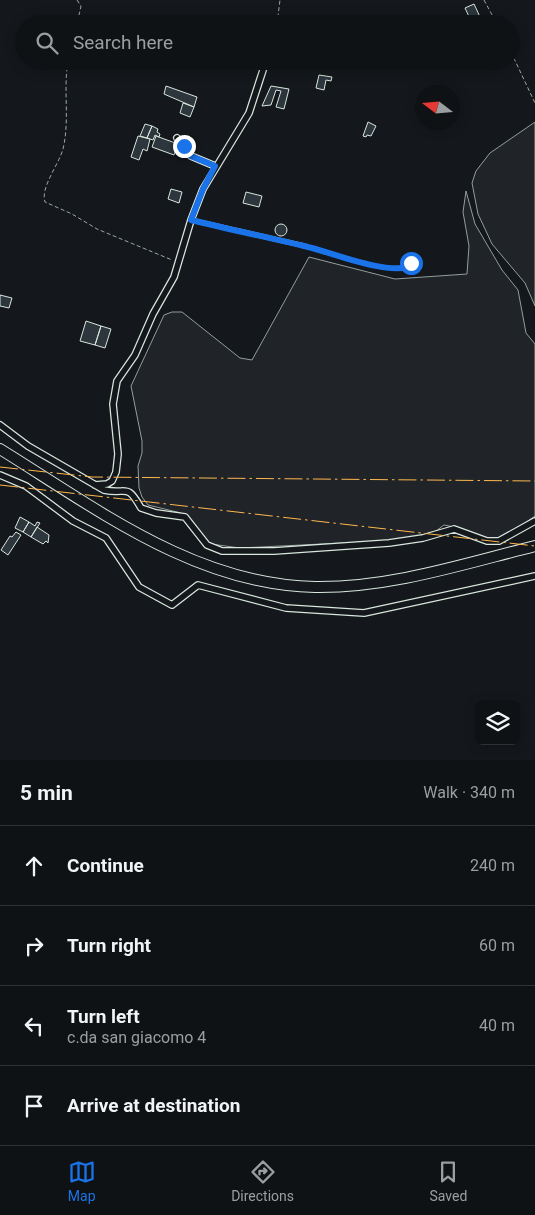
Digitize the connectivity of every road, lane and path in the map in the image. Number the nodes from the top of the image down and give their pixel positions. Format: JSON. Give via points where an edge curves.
{"nodes":[{"id":1,"x":77,"y":0,"type":"edge"},
{"id":2,"x":280,"y":0,"type":"edge"},
{"id":3,"x":484,"y":0,"type":"edge"},
{"id":4,"x":78,"y":15,"type":"edge"},
{"id":5,"x":278,"y":15,"type":"edge"},
{"id":6,"x":492,"y":15,"type":"edge"},
{"id":7,"x":66,"y":70,"type":"edge"},
{"id":8,"x":263,"y":70,"type":"edge"},
{"id":9,"x":519,"y":70,"type":"edge"},
{"id":10,"x":535,"y":103,"type":"edge"},
{"id":11,"x":178,"y":138,"type":"dead end"},
{"id":12,"x":215,"y":166,"type":"junction"},
{"id":13,"x":191,"y":220,"type":"junction"},
{"id":14,"x":305,"y":246,"type":"joint"},
{"id":15,"x":408,"y":254,"type":"dead end"},
{"id":16,"x":177,"y":265,"type":"junction"},
{"id":17,"x":0,"y":425,"type":"edge"},
{"id":18,"x":0,"y":449,"type":"edge"},
{"id":19,"x":0,"y":474,"type":"edge"},
{"id":20,"x":95,"y":485,"type":"junction"},
{"id":21,"x":535,"y":522,"type":"edge"},
{"id":22,"x":535,"y":546,"type":"edge"},
{"id":23,"x":535,"y":576,"type":"edge"}],
"edges":[{"from":1,"to":4,"type":"path"},
{"from":2,"to":5,"type":"path"},
{"from":3,"to":6,"type":"path"},
{"from":7,"to":16,"type":"path","via":[[63,150],[43,192],[44,202]]},
{"from":8,"to":12,"type":"street","via":[[249,114]]},
{"from":9,"to":10,"type":"path"},
{"from":11,"to":12,"type":"street","via":[[191,156]]},
{"from":12,"to":13,"type":"street","via":[[192,211]]},
{"from":13,"to":14,"type":"lane"},
{"from":13,"to":16,"type":"street"},
{"from":14,"to":15,"type":"path","via":[[396,268],[409,267]]},
{"from":16,"to":20,"type":"street","via":[[135,355],[117,381],[113,404],[118,454],[116,472],[108,484]]},
{"from":17,"to":20,"type":"street","via":[[28,446]]},
{"from":18,"to":22,"type":"highway","via":[[172,552],[209,567],[268,582],[314,587],[372,583]]},
{"from":19,"to":23,"type":"street","via":[[26,486],[36,497],[106,538],[139,587],[172,605],[198,585],[286,608],[364,613]]},
{"from":20,"to":21,"type":"street","via":[[109,491],[132,493],[141,508],[184,517],[207,545],[222,551],[389,543],[454,529],[487,541],[499,541]]}]}
